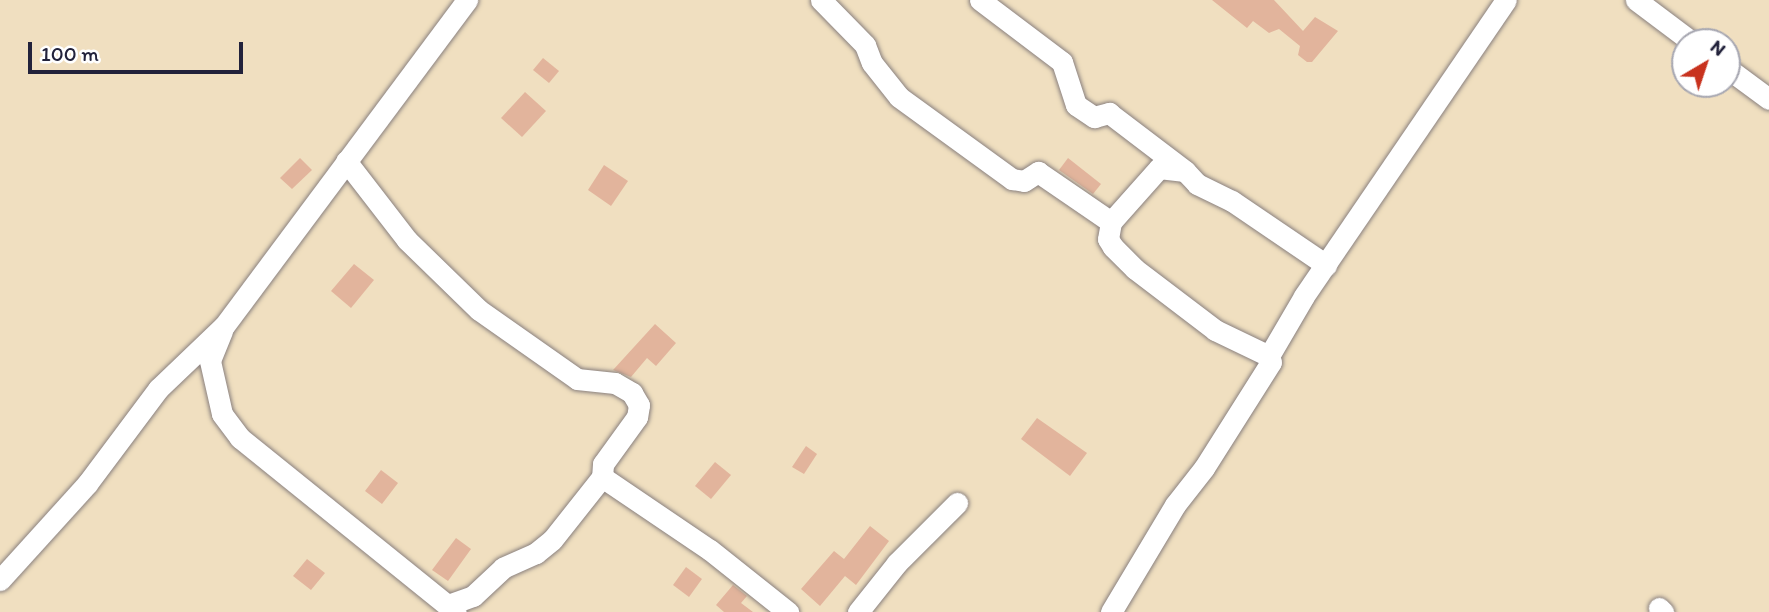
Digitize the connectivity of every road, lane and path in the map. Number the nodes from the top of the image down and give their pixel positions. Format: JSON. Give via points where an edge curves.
{"nodes":[{"id":1,"x":467,"y":0,"type":"edge"},
{"id":2,"x":821,"y":0,"type":"edge"},
{"id":3,"x":980,"y":0,"type":"edge"},
{"id":4,"x":1506,"y":0,"type":"edge"},
{"id":5,"x":1636,"y":0,"type":"edge"},
{"id":6,"x":1673,"y":28,"type":"edge"},
{"id":7,"x":1741,"y":78,"type":"edge"},
{"id":8,"x":1769,"y":99,"type":"edge"},
{"id":9,"x":346,"y":161,"type":"junction"},
{"id":10,"x":1185,"y":171,"type":"junction"},
{"id":11,"x":1111,"y":222,"type":"junction"},
{"id":12,"x":1326,"y":265,"type":"junction"},
{"id":13,"x":224,"y":326,"type":"junction"},
{"id":14,"x":1269,"y":356,"type":"junction"},
{"id":15,"x":602,"y":477,"type":"junction"},
{"id":16,"x":957,"y":503,"type":"dead end"},
{"id":17,"x":0,"y":580,"type":"edge"},
{"id":18,"x":452,"y":609,"type":"edge"},
{"id":19,"x":788,"y":612,"type":"edge"},
{"id":20,"x":858,"y":612,"type":"edge"},
{"id":21,"x":1111,"y":612,"type":"edge"}],
"edges":[{"from":1,"to":9,"type":"street"},
{"from":2,"to":11,"type":"street","via":[[865,44],[872,63],[899,97],[1012,179],[1024,181],[1038,172]]},
{"from":3,"to":10,"type":"street","via":[[1062,62],[1076,105],[1094,117],[1109,113]]},
{"from":4,"to":12,"type":"street"},
{"from":5,"to":6,"type":"street"},
{"from":7,"to":8,"type":"street"},
{"from":9,"to":13,"type":"street"},
{"from":9,"to":15,"type":"street","via":[[407,240],[479,310],[577,379],[615,383],[632,393],[639,405],[637,416],[608,454]]},
{"from":10,"to":11,"type":"street","via":[[1159,168]]},
{"from":10,"to":12,"type":"street","via":[[1197,184],[1232,201]]},
{"from":11,"to":14,"type":"street","via":[[1112,247],[1135,269],[1215,330]]},
{"from":12,"to":14,"type":"street"},
{"from":13,"to":17,"type":"street","via":[[158,388],[79,494]]},
{"from":13,"to":18,"type":"street","via":[[210,361],[222,414],[240,438]]},
{"from":14,"to":21,"type":"street","via":[[1271,362],[1225,437],[1175,505]]},
{"from":15,"to":18,"type":"street","via":[[579,510],[536,553],[503,568]]},
{"from":15,"to":19,"type":"street","via":[[710,550]]},
{"from":16,"to":20,"type":"street","via":[[897,563]]}]}
